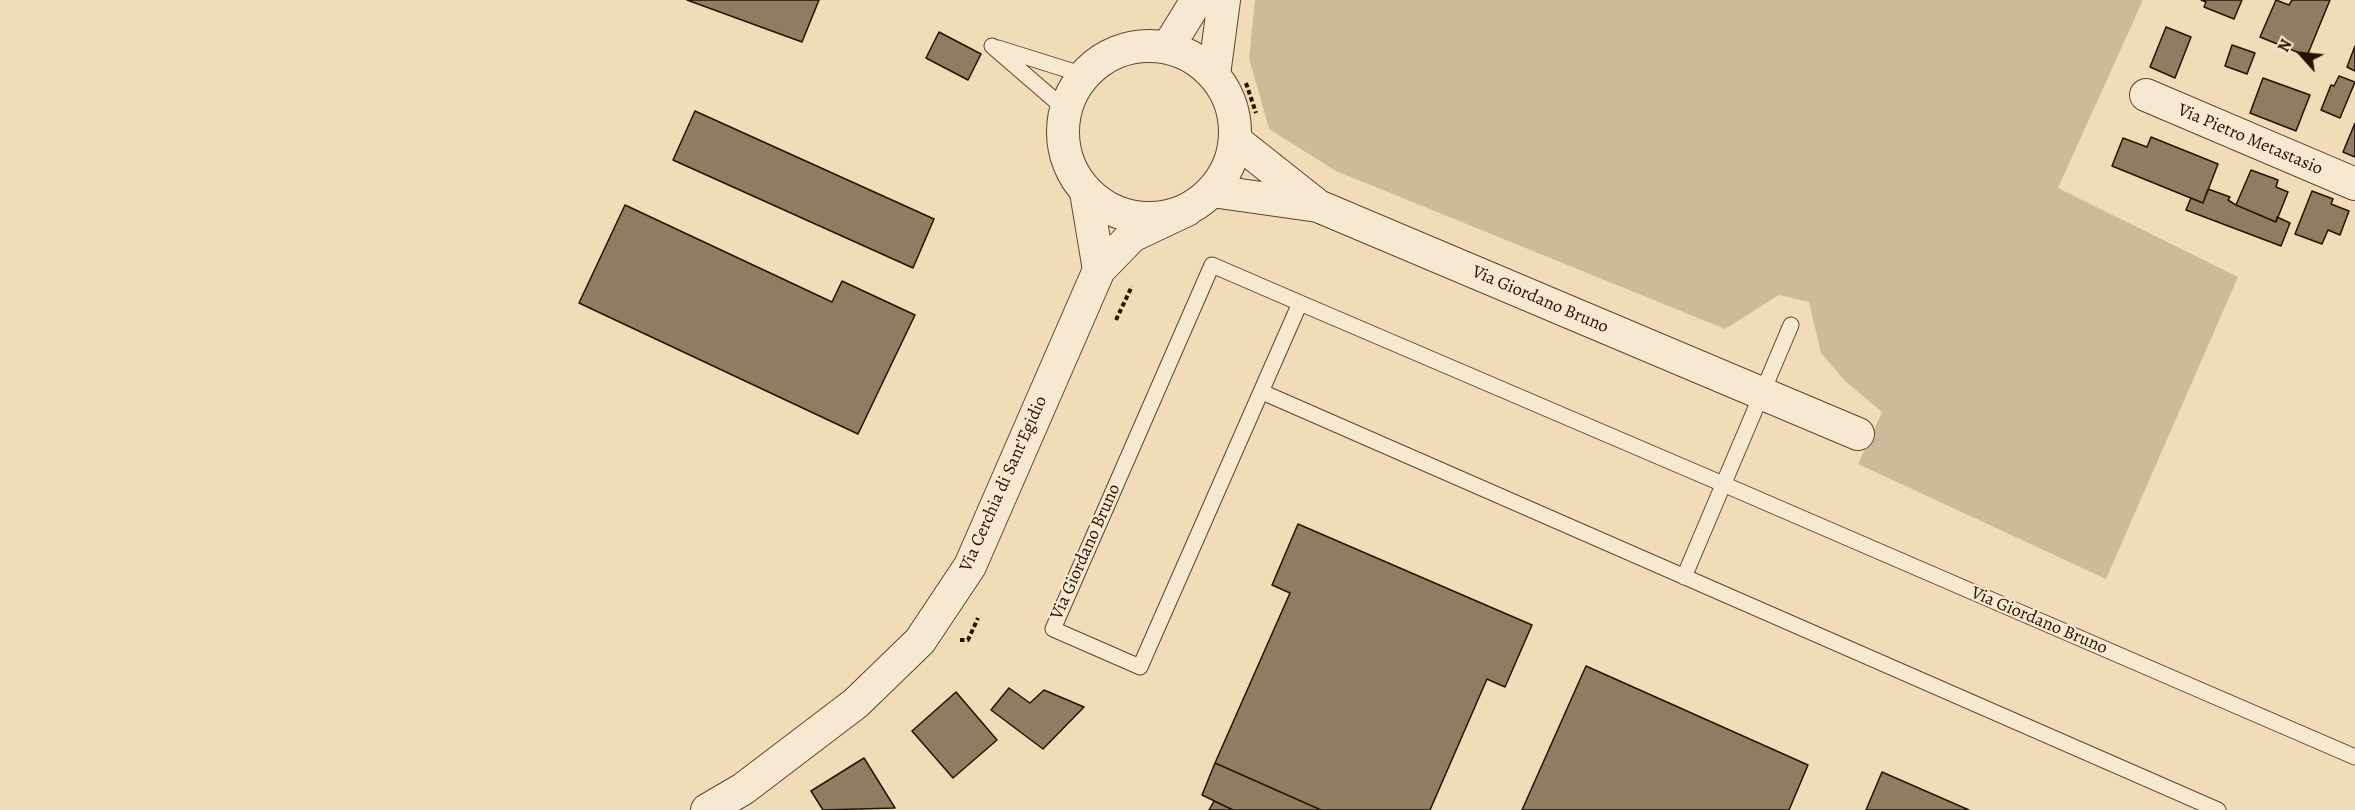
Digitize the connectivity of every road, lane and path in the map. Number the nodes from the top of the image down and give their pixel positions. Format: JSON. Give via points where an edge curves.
{"nodes":[{"id":1,"x":1197,"y":0,"type":"edge"},
{"id":2,"x":1224,"y":0,"type":"edge"},
{"id":3,"x":1168,"y":47,"type":"junction"},
{"id":4,"x":1084,"y":75,"type":"junction"},
{"id":5,"x":1214,"y":75,"type":"junction"},
{"id":6,"x":1244,"y":79,"type":"dead end"},
{"id":7,"x":2146,"y":95,"type":"dead end"},
{"id":8,"x":1065,"y":109,"type":"junction"},
{"id":9,"x":1258,"y":119,"type":"dead end"},
{"id":10,"x":1235,"y":140,"type":"junction"},
{"id":11,"x":2355,"y":184,"type":"edge"},
{"id":12,"x":1212,"y":191,"type":"junction"},
{"id":13,"x":1086,"y":192,"type":"junction"},
{"id":14,"x":1318,"y":206,"type":"junction"},
{"id":15,"x":1187,"y":210,"type":"junction"},
{"id":16,"x":1099,"y":270,"type":"junction"},
{"id":17,"x":1135,"y":281,"type":"dead end"},
{"id":18,"x":1300,"y":303,"type":"junction"},
{"id":19,"x":1114,"y":324,"type":"dead end"},
{"id":20,"x":1791,"y":325,"type":"dead end"},
{"id":21,"x":1262,"y":392,"type":"junction"},
{"id":22,"x":1762,"y":394,"type":"junction"},
{"id":23,"x":1858,"y":434,"type":"dead end"},
{"id":24,"x":1724,"y":484,"type":"junction"},
{"id":25,"x":1684,"y":577,"type":"junction"},
{"id":26,"x":983,"y":607,"type":"dead end"},
{"id":27,"x":920,"y":641,"type":"junction"},
{"id":28,"x":2355,"y":757,"type":"edge"},
{"id":29,"x":752,"y":799,"type":"edge"},
{"id":30,"x":707,"y":810,"type":"edge"},
{"id":31,"x":2218,"y":810,"type":"edge"}],
"edges":[{"from":1,"to":3,"type":"street"},
{"from":2,"to":5,"type":"street"},
{"from":3,"to":4,"type":"street","via":[[1144,45],[1122,49]]},
{"from":3,"to":5,"type":"street","via":[[1193,57]]},
{"from":4,"to":8,"type":"street"},
{"from":4,"to":8,"type":"lane","via":[[992,46]]},
{"from":5,"to":10,"type":"street","via":[[1232,109]]},
{"from":6,"to":9,"type":"path"},
{"from":7,"to":11,"type":"street","name":"Via Pietro Metastasio"},
{"from":8,"to":13,"type":"street","via":[[1063,139],[1070,168]]},
{"from":10,"to":12,"type":"street","via":[[1227,168]]},
{"from":10,"to":14,"type":"street","name":"Via Giordano Bruno"},
{"from":12,"to":14,"type":"street","name":"Via Giordano Bruno"},
{"from":12,"to":15,"type":"street"},
{"from":13,"to":15,"type":"street","via":[[1108,208],[1134,218],[1161,218]]},
{"from":13,"to":16,"type":"street"},
{"from":14,"to":22,"type":"street","name":"Via Giordano Bruno"},
{"from":15,"to":16,"type":"street","name":"Via Cerchia di Sant'Egidio","via":[[1132,236]]},
{"from":16,"to":27,"type":"street","name":"Via Cerchia di Sant'Egidio","via":[[970,566]]},
{"from":17,"to":19,"type":"path"},
{"from":18,"to":21,"type":"lane","name":"Via Giordano Bruno"},
{"from":18,"to":21,"type":"lane","name":"Via Giordano Bruno","via":[[1212,265],[1053,629],[1140,667]]},
{"from":18,"to":24,"type":"lane","name":"Via Giordano Bruno"},
{"from":20,"to":22,"type":"lane"},
{"from":21,"to":25,"type":"lane"},
{"from":22,"to":23,"type":"street","name":"Via Giordano Bruno"},
{"from":22,"to":24,"type":"lane"},
{"from":24,"to":25,"type":"lane"},
{"from":24,"to":28,"type":"lane","name":"Via Giordano Bruno"},
{"from":25,"to":31,"type":"lane"},
{"from":26,"to":27,"type":"path","via":[[968,640]]},
{"from":27,"to":29,"type":"street","name":"Via Cerchia di Sant'Egidio"},
{"from":29,"to":30,"type":"street","name":"Via Cerchia di Sant'Egidio"}]}
